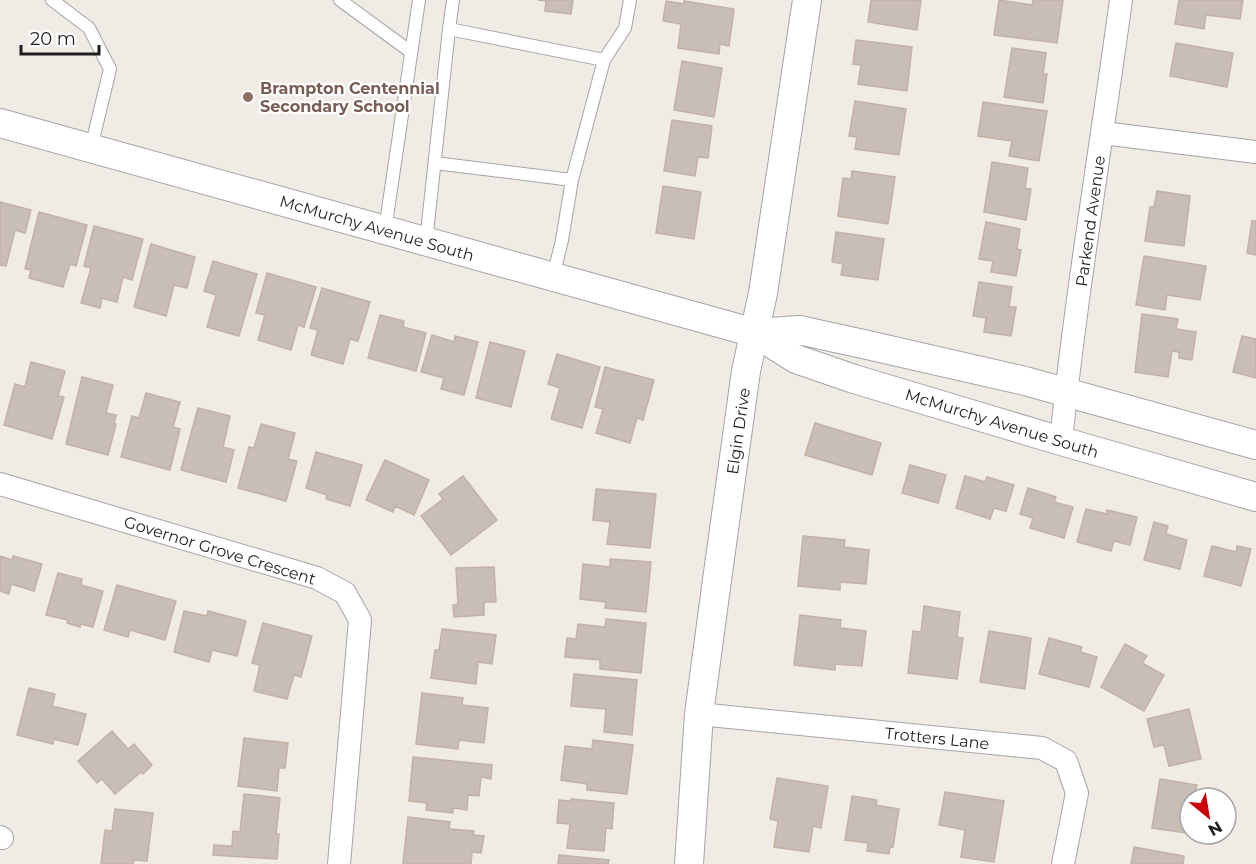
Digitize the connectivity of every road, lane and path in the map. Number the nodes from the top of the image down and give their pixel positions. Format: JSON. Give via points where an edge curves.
{"nodes":[{"id":1,"x":52,"y":0,"type":"edge"},
{"id":2,"x":340,"y":0,"type":"edge"},
{"id":3,"x":419,"y":0,"type":"edge"},
{"id":4,"x":453,"y":0,"type":"edge"},
{"id":5,"x":630,"y":0,"type":"edge"},
{"id":6,"x":807,"y":0,"type":"edge"},
{"id":7,"x":1121,"y":0,"type":"edge"},
{"id":8,"x":449,"y":29,"type":"junction"},
{"id":9,"x":411,"y":52,"type":"junction"},
{"id":10,"x":604,"y":60,"type":"junction"},
{"id":11,"x":0,"y":123,"type":"edge"},
{"id":12,"x":1103,"y":133,"type":"junction"},
{"id":13,"x":91,"y":150,"type":"junction"},
{"id":14,"x":1256,"y":152,"type":"edge"},
{"id":15,"x":435,"y":163,"type":"junction"},
{"id":16,"x":572,"y":180,"type":"junction"},
{"id":17,"x":384,"y":230,"type":"junction"},
{"id":18,"x":426,"y":242,"type":"junction"},
{"id":19,"x":553,"y":277,"type":"junction"},
{"id":20,"x":755,"y":333,"type":"junction"},
{"id":21,"x":1066,"y":392,"type":"junction"},
{"id":22,"x":1060,"y":441,"type":"junction"},
{"id":23,"x":1256,"y":445,"type":"edge"},
{"id":24,"x":0,"y":484,"type":"edge"},
{"id":25,"x":1256,"y":497,"type":"edge"},
{"id":26,"x":699,"y":714,"type":"junction"},
{"id":27,"x":339,"y":864,"type":"edge"},
{"id":28,"x":689,"y":864,"type":"edge"},
{"id":29,"x":1063,"y":864,"type":"edge"}],
"edges":[{"from":1,"to":13,"type":"lane","via":[[89,28],[110,69]]},
{"from":2,"to":9,"type":"lane"},
{"from":3,"to":9,"type":"lane"},
{"from":4,"to":8,"type":"lane"},
{"from":5,"to":10,"type":"lane","via":[[625,28]]},
{"from":6,"to":20,"type":"street","name":"Elgin Drive"},
{"from":7,"to":12,"type":"street","name":"Parkend Avenue"},
{"from":8,"to":10,"type":"lane"},
{"from":8,"to":15,"type":"lane"},
{"from":9,"to":17,"type":"lane"},
{"from":10,"to":16,"type":"lane"},
{"from":11,"to":13,"type":"street","name":"McMurchy Avenue South"},
{"from":12,"to":14,"type":"street"},
{"from":12,"to":21,"type":"street","name":"Parkend Avenue"},
{"from":13,"to":17,"type":"street","name":"McMurchy Avenue South"},
{"from":15,"to":16,"type":"lane"},
{"from":15,"to":18,"type":"lane"},
{"from":16,"to":19,"type":"lane"},
{"from":17,"to":18,"type":"street","name":"McMurchy Avenue South"},
{"from":18,"to":19,"type":"street","name":"McMurchy Avenue South"},
{"from":19,"to":20,"type":"street","name":"McMurchy Avenue South"},
{"from":20,"to":21,"type":"street","name":"McMurchy Avenue South","via":[[800,330]]},
{"from":20,"to":22,"type":"street","name":"McMurchy Avenue South","via":[[796,359]]},
{"from":20,"to":26,"type":"street","name":"Elgin Drive","via":[[746,370]]},
{"from":21,"to":22,"type":"street","name":"Parkend Avenue"},
{"from":21,"to":23,"type":"street","name":"McMurchy Avenue South"},
{"from":22,"to":25,"type":"street","name":"McMurchy Avenue South"},
{"from":24,"to":27,"type":"street","name":"Governor Grove Crescent","via":[[317,578],[345,593],[360,620]]},
{"from":26,"to":28,"type":"street","name":"Elgin Drive"},
{"from":26,"to":29,"type":"street","name":"Trotters Lane","via":[[1042,748],[1066,761],[1077,793]]}]}
